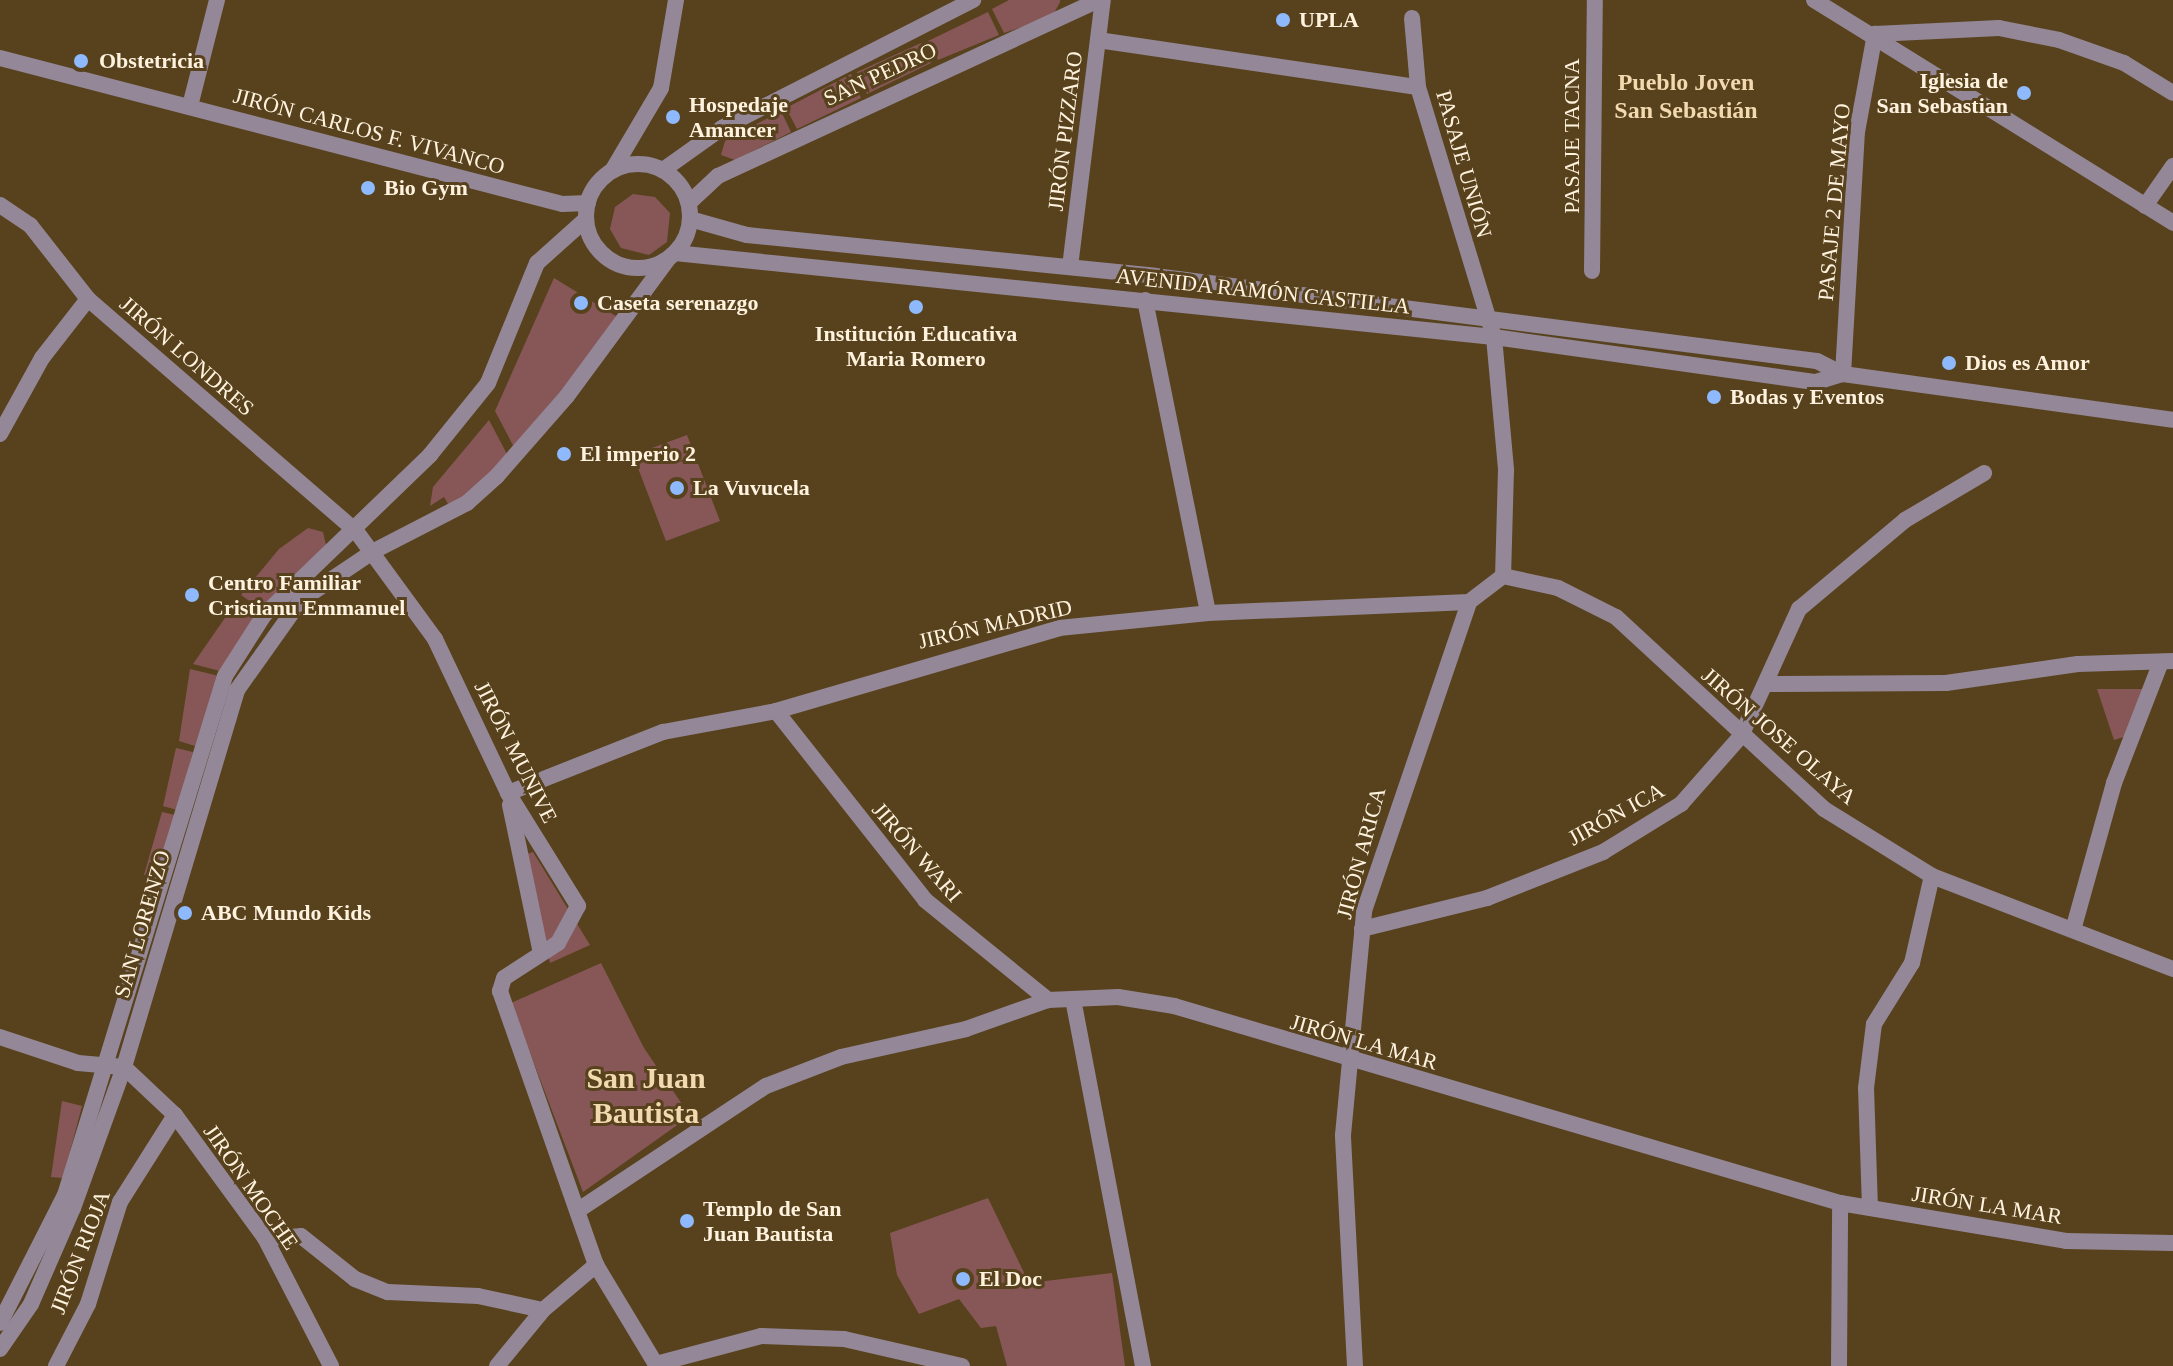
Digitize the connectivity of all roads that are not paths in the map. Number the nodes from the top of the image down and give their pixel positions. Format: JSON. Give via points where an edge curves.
{"nodes":[{"id":1,"x":217,"y":0,"type":"edge"},
{"id":2,"x":676,"y":0,"type":"edge"},
{"id":3,"x":973,"y":0,"type":"edge"},
{"id":4,"x":1101,"y":0,"type":"edge"},
{"id":5,"x":1595,"y":0,"type":"edge"},
{"id":6,"x":1814,"y":0,"type":"edge"},
{"id":7,"x":1412,"y":18,"type":"dead end"},
{"id":8,"x":1875,"y":34,"type":"junction"},
{"id":9,"x":1098,"y":40,"type":"junction"},
{"id":10,"x":0,"y":58,"type":"edge"},
{"id":11,"x":1418,"y":87,"type":"junction"},
{"id":12,"x":2173,"y":93,"type":"edge"},
{"id":13,"x":190,"y":106,"type":"junction"},
{"id":14,"x":2173,"y":166,"type":"edge"},
{"id":15,"x":663,"y":170,"type":"junction"},
{"id":16,"x":612,"y":171,"type":"junction"},
{"id":17,"x":0,"y":205,"type":"edge"},
{"id":18,"x":2145,"y":206,"type":"junction"},
{"id":19,"x":587,"y":211,"type":"junction"},
{"id":20,"x":690,"y":211,"type":"junction"},
{"id":21,"x":2173,"y":223,"type":"edge"},
{"id":22,"x":671,"y":256,"type":"junction"},
{"id":23,"x":1070,"y":267,"type":"junction"},
{"id":24,"x":1592,"y":271,"type":"dead end"},
{"id":25,"x":88,"y":299,"type":"junction"},
{"id":26,"x":1145,"y":300,"type":"junction"},
{"id":27,"x":1486,"y":320,"type":"junction"},
{"id":28,"x":1494,"y":337,"type":"junction"},
{"id":29,"x":1843,"y":374,"type":"junction"},
{"id":30,"x":2173,"y":420,"type":"edge"},
{"id":31,"x":0,"y":434,"type":"edge"},
{"id":32,"x":1984,"y":473,"type":"dead end"},
{"id":33,"x":356,"y":531,"type":"junction"},
{"id":34,"x":374,"y":551,"type":"junction"},
{"id":35,"x":1503,"y":576,"type":"junction"},
{"id":36,"x":1469,"y":602,"type":"junction"},
{"id":37,"x":1208,"y":613,"type":"junction"},
{"id":38,"x":2167,"y":661,"type":"edge"},
{"id":39,"x":1769,"y":684,"type":"junction"},
{"id":40,"x":776,"y":711,"type":"junction"},
{"id":41,"x":1741,"y":736,"type":"junction"},
{"id":42,"x":508,"y":793,"type":"junction"},
{"id":43,"x":1932,"y":876,"type":"junction"},
{"id":44,"x":1362,"y":929,"type":"junction"},
{"id":45,"x":2073,"y":930,"type":"junction"},
{"id":46,"x":541,"y":953,"type":"junction"},
{"id":47,"x":2173,"y":969,"type":"edge"},
{"id":48,"x":1073,"y":999,"type":"junction"},
{"id":49,"x":1048,"y":1000,"type":"junction"},
{"id":50,"x":0,"y":1037,"type":"edge"},
{"id":51,"x":1351,"y":1062,"type":"junction"},
{"id":52,"x":103,"y":1063,"type":"junction"},
{"id":53,"x":124,"y":1067,"type":"junction"},
{"id":54,"x":175,"y":1115,"type":"junction"},
{"id":55,"x":1840,"y":1203,"type":"junction"},
{"id":56,"x":1870,"y":1208,"type":"junction"},
{"id":57,"x":580,"y":1209,"type":"junction"},
{"id":58,"x":265,"y":1238,"type":"junction"},
{"id":59,"x":2173,"y":1243,"type":"edge"},
{"id":60,"x":596,"y":1265,"type":"junction"},
{"id":61,"x":543,"y":1310,"type":"junction"},
{"id":62,"x":0,"y":1323,"type":"edge"},
{"id":63,"x":0,"y":1349,"type":"edge"},
{"id":64,"x":657,"y":1365,"type":"edge"},
{"id":65,"x":56,"y":1366,"type":"edge"},
{"id":66,"x":331,"y":1366,"type":"edge"},
{"id":67,"x":497,"y":1366,"type":"edge"},
{"id":68,"x":962,"y":1366,"type":"edge"},
{"id":69,"x":1143,"y":1366,"type":"edge"},
{"id":70,"x":1355,"y":1366,"type":"edge"},
{"id":71,"x":1839,"y":1366,"type":"edge"}],
"edges":[{"from":1,"to":13,"type":"street"},
{"from":2,"to":16,"type":"street","via":[[661,88]]},
{"from":3,"to":15,"type":"street","name":"SAN PEDRO","via":[[722,128]]},
{"from":4,"to":9,"type":"street","name":"JIRÓN PIZZARO"},
{"from":4,"to":20,"type":"street","name":"SAN PEDRO","via":[[718,176]]},
{"from":5,"to":24,"type":"street","name":"PASAJE TACNA"},
{"from":6,"to":8,"type":"street"},
{"from":7,"to":11,"type":"street","name":"PASAJE UNIÓN"},
{"from":8,"to":12,"type":"street","via":[[1999,28],[2059,40],[2124,63]]},
{"from":8,"to":18,"type":"street","via":[[1947,87]]},
{"from":8,"to":29,"type":"street","name":"PASAJE 2 DE MAYO","via":[[1857,132]]},
{"from":9,"to":11,"type":"street"},
{"from":9,"to":23,"type":"street","name":"JIRÓN PIZZARO"},
{"from":10,"to":13,"type":"street","name":"JIRÓN CARLOS F. VIVANCO"},
{"from":11,"to":27,"type":"street","name":"PASAJE UNIÓN"},
{"from":13,"to":19,"type":"street","name":"JIRÓN CARLOS F. VIVANCO"},
{"from":14,"to":18,"type":"street"},
{"from":15,"to":16,"type":"street","via":[[629,165]]},
{"from":15,"to":20,"type":"street"},
{"from":16,"to":19,"type":"street"},
{"from":17,"to":25,"type":"street","name":"JIRÓN LONDRES","via":[[30,225]]},
{"from":18,"to":21,"type":"street"},
{"from":19,"to":22,"type":"street","via":[[595,245],[616,262],[642,267]]},
{"from":19,"to":33,"type":"street","name":"SAN LORENZO","via":[[537,263],[488,383]]},
{"from":20,"to":22,"type":"street"},
{"from":20,"to":23,"type":"street","name":"AVENIDA RAMÓN CASTILLA","via":[[747,235]]},
{"from":22,"to":26,"type":"street","name":"AVENIDA RAMÓN CASTILLA"},
{"from":22,"to":34,"type":"street","name":"SAN LORENZO","via":[[567,396],[497,476],[467,503]]},
{"from":23,"to":27,"type":"street","name":"AVENIDA RAMÓN CASTILLA"},
{"from":25,"to":31,"type":"street","via":[[42,358]]},
{"from":25,"to":33,"type":"street","name":"JIRÓN LONDRES"},
{"from":26,"to":28,"type":"street","name":"AVENIDA RAMÓN CASTILLA"},
{"from":26,"to":37,"type":"street"},
{"from":27,"to":28,"type":"street"},
{"from":27,"to":29,"type":"street","name":"AVENIDA RAMÓN CASTILLA","via":[[1817,361]]},
{"from":28,"to":29,"type":"street","name":"AVENIDA RAMÓN CASTILLA","via":[[1816,382]]},
{"from":28,"to":35,"type":"street","via":[[1506,470]]},
{"from":29,"to":30,"type":"street","name":"AVENIDA RAMÓN CASTILLA"},
{"from":32,"to":39,"type":"street","name":"JIRÓN ICA","via":[[1905,520],[1799,609],[1781,634]]},
{"from":33,"to":34,"type":"street","name":"JIRÓN MUNIVE"},
{"from":33,"to":52,"type":"street","name":"SAN LORENZO","via":[[264,615],[225,676]]},
{"from":34,"to":42,"type":"street","name":"JIRÓN MUNIVE","via":[[435,639]]},
{"from":34,"to":53,"type":"street","name":"SAN LORENZO","via":[[301,600],[237,690]]},
{"from":35,"to":36,"type":"street"},
{"from":35,"to":41,"type":"street","name":"JIRÓN JOSE OLAYA","via":[[1558,588],[1616,617]]},
{"from":36,"to":37,"type":"street","name":"JIRÓN MADRID"},
{"from":36,"to":44,"type":"street","name":"JIRÓN ARICA","via":[[1380,849]]},
{"from":37,"to":40,"type":"street","name":"JIRÓN MADRID","via":[[1000,641]]},
{"from":38,"to":39,"type":"street","via":[[2078,664],[1946,683]]},
{"from":38,"to":45,"type":"street","via":[[2114,783]]},
{"from":39,"to":41,"type":"street","name":"JIRÓN ICA"},
{"from":40,"to":42,"type":"street","name":"JIRÓN MADRID","via":[[663,732]]},
{"from":40,"to":49,"type":"street","name":"JIRÓN WARI","via":[[925,900]]},
{"from":41,"to":43,"type":"street","name":"JIRÓN JOSE OLAYA","via":[[1824,809]]},
{"from":41,"to":44,"type":"street","name":"JIRÓN ICA","via":[[1681,804],[1603,852],[1487,898]]},
{"from":42,"to":46,"type":"street"},
{"from":42,"to":46,"type":"street","name":"JIRÓN MUNIVE","via":[[578,906],[558,943]]},
{"from":43,"to":45,"type":"street","name":"JIRÓN JOSE OLAYA"},
{"from":43,"to":56,"type":"street","via":[[1912,963],[1874,1024],[1866,1088]]},
{"from":44,"to":51,"type":"street","name":"JIRÓN ARICA"},
{"from":45,"to":47,"type":"street","name":"JIRÓN JOSE OLAYA"},
{"from":46,"to":57,"type":"street","name":"JIRÓN MUNIVE","via":[[504,978],[503,1000]]},
{"from":48,"to":49,"type":"street","name":"JIRÓN LA MAR"},
{"from":48,"to":51,"type":"street","name":"JIRÓN LA MAR","via":[[1174,1006]]},
{"from":48,"to":69,"type":"street"},
{"from":49,"to":57,"type":"street","name":"JIRÓN LA MAR","via":[[966,1029],[841,1057],[766,1086]]},
{"from":50,"to":52,"type":"street","via":[[78,1063]]},
{"from":51,"to":55,"type":"street","name":"JIRÓN LA MAR"},
{"from":51,"to":70,"type":"street","name":"JIRÓN ARICA","via":[[1343,1135]]},
{"from":52,"to":53,"type":"street"},
{"from":52,"to":62,"type":"street","name":"SAN LORENZO","via":[[65,1195]]},
{"from":53,"to":54,"type":"street","name":"JIRÓN MOCHE"},
{"from":53,"to":63,"type":"street","name":"SAN LORENZO","via":[[31,1304]]},
{"from":54,"to":58,"type":"street","name":"JIRÓN MOCHE"},
{"from":54,"to":65,"type":"street","name":"JIRÓN RIOJA","via":[[120,1202],[88,1304]]},
{"from":55,"to":56,"type":"street","name":"JIRÓN LA MAR"},
{"from":55,"to":71,"type":"street"},
{"from":56,"to":59,"type":"street","name":"JIRÓN LA MAR","via":[[2066,1241]]},
{"from":57,"to":60,"type":"street"},
{"from":58,"to":61,"type":"street","via":[[301,1236],[355,1279],[388,1292],[478,1296]]},
{"from":58,"to":66,"type":"street","name":"JIRÓN MOCHE"},
{"from":60,"to":61,"type":"street"},
{"from":60,"to":64,"type":"street"},
{"from":61,"to":67,"type":"street"},
{"from":64,"to":68,"type":"street","via":[[761,1336],[844,1339]]}]}
